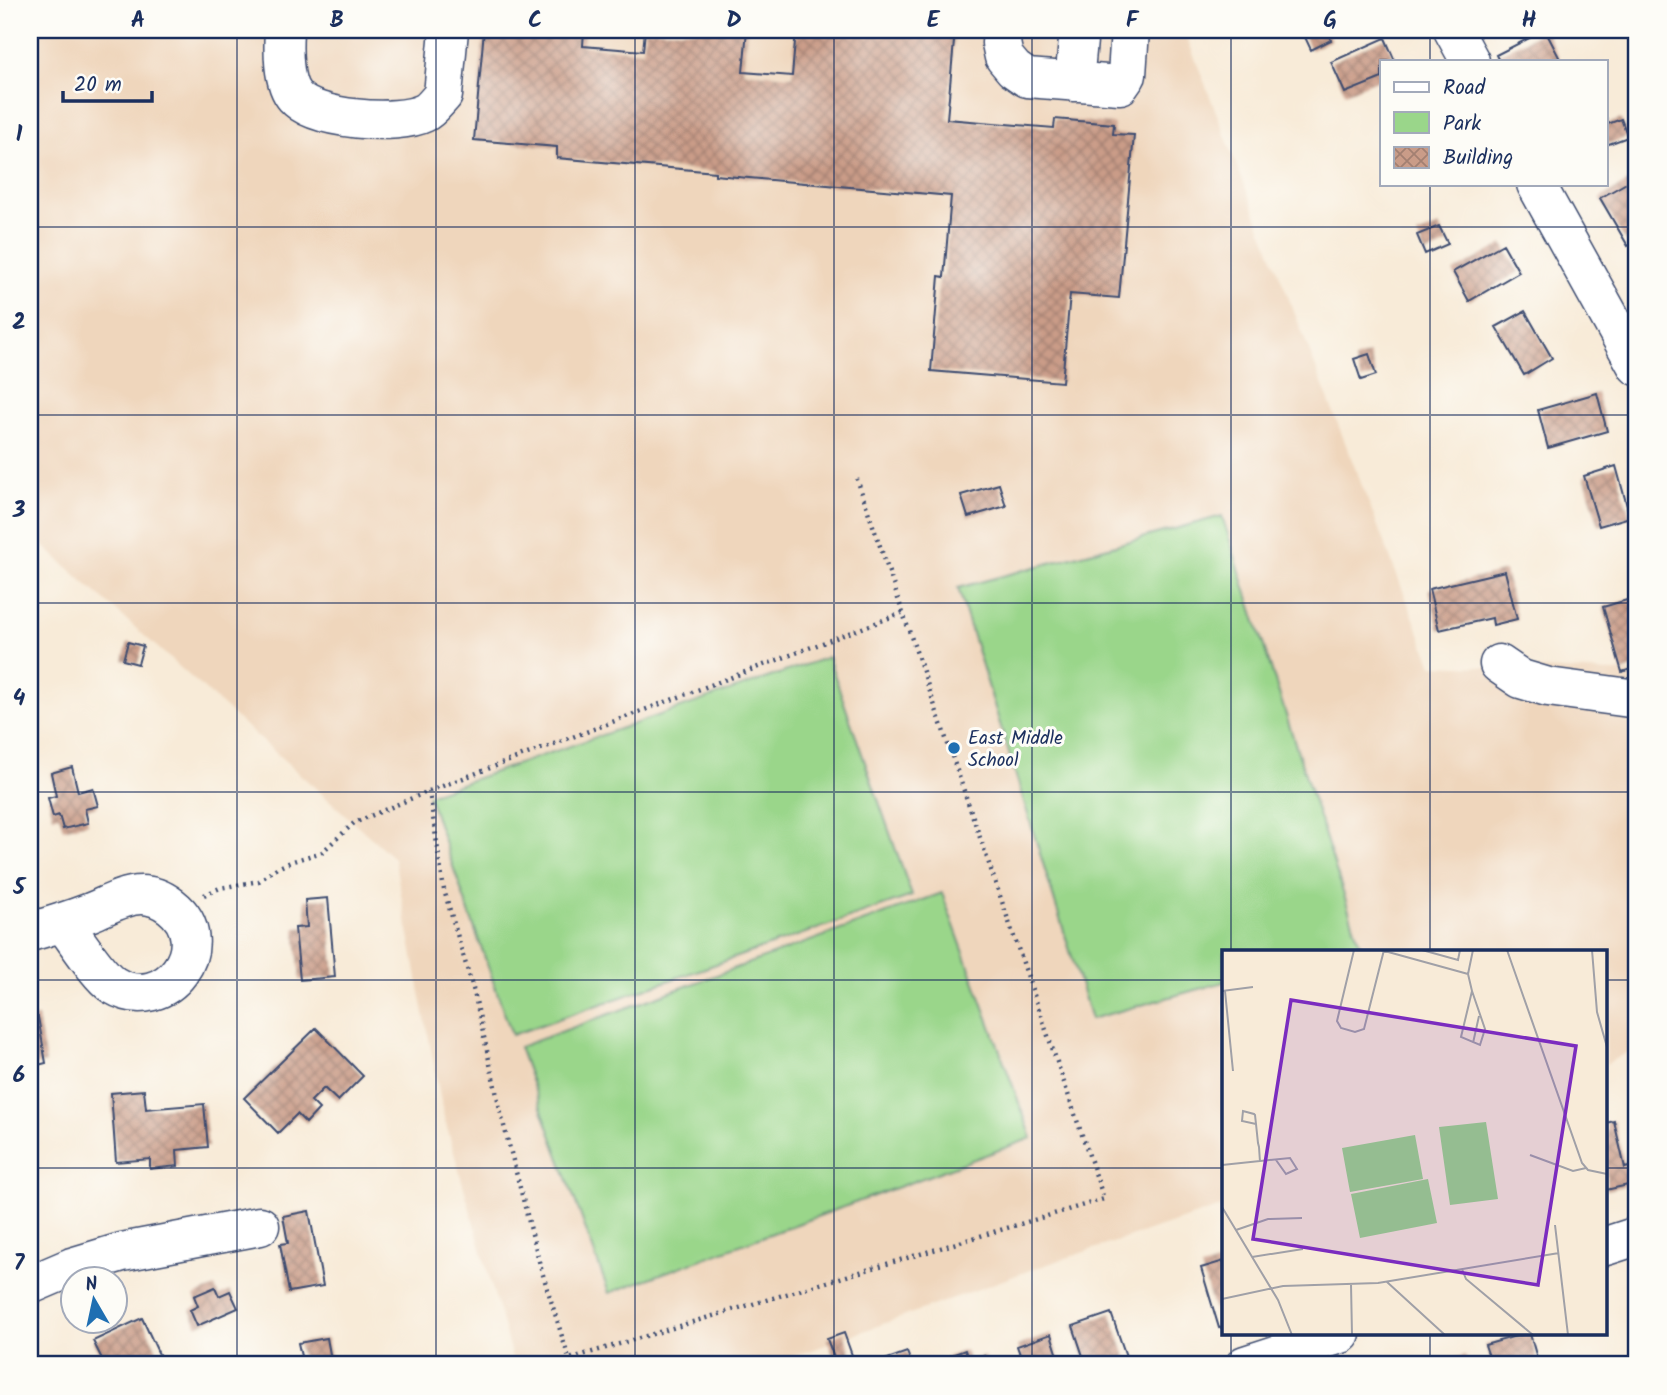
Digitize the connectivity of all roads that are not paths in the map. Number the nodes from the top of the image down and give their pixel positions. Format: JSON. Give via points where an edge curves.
{"nodes":[{"id":1,"x":284,"y":30,"type":"edge"},
{"id":2,"x":449,"y":30,"type":"edge"},
{"id":3,"x":1003,"y":30,"type":"edge"},
{"id":4,"x":1079,"y":30,"type":"edge"},
{"id":5,"x":1130,"y":30,"type":"edge"},
{"id":6,"x":1453,"y":30,"type":"edge"},
{"id":7,"x":1469,"y":60,"type":"edge"},
{"id":8,"x":1074,"y":82,"type":"junction"},
{"id":9,"x":1536,"y":186,"type":"edge"},
{"id":10,"x":1637,"y":366,"type":"edge"},
{"id":11,"x":1499,"y":664,"type":"dead end"},
{"id":12,"x":1637,"y":699,"type":"edge"},
{"id":13,"x":46,"y":927,"type":"edge"},
{"id":14,"x":260,"y":1226,"type":"dead end"},
{"id":15,"x":1637,"y":1236,"type":"edge"},
{"id":16,"x":1608,"y":1245,"type":"edge"},
{"id":17,"x":30,"y":1285,"type":"edge"},
{"id":18,"x":1334,"y":1336,"type":"edge"},
{"id":19,"x":1245,"y":1365,"type":"edge"}],
"edges":[{"from":1,"to":2,"type":"street","via":[[285,75],[294,97],[314,111],[393,120],[424,113],[443,95]]},
{"from":3,"to":8,"type":"street","via":[[1004,57],[1014,69],[1027,78]]},
{"from":4,"to":8,"type":"street"},
{"from":5,"to":8,"type":"street","via":[[1127,75],[1121,85]]},
{"from":6,"to":7,"type":"street"},
{"from":9,"to":10,"type":"street"},
{"from":11,"to":12,"type":"street","via":[[1521,679],[1548,687]]},
{"from":13,"to":13,"type":"street","via":[[138,895],[161,900],[177,911],[190,942],[188,957],[181,971],[162,988],[131,992],[108,981]]},
{"from":14,"to":17,"type":"street","via":[[122,1252]]},
{"from":15,"to":16,"type":"street"},
{"from":18,"to":19,"type":"street"}]}
